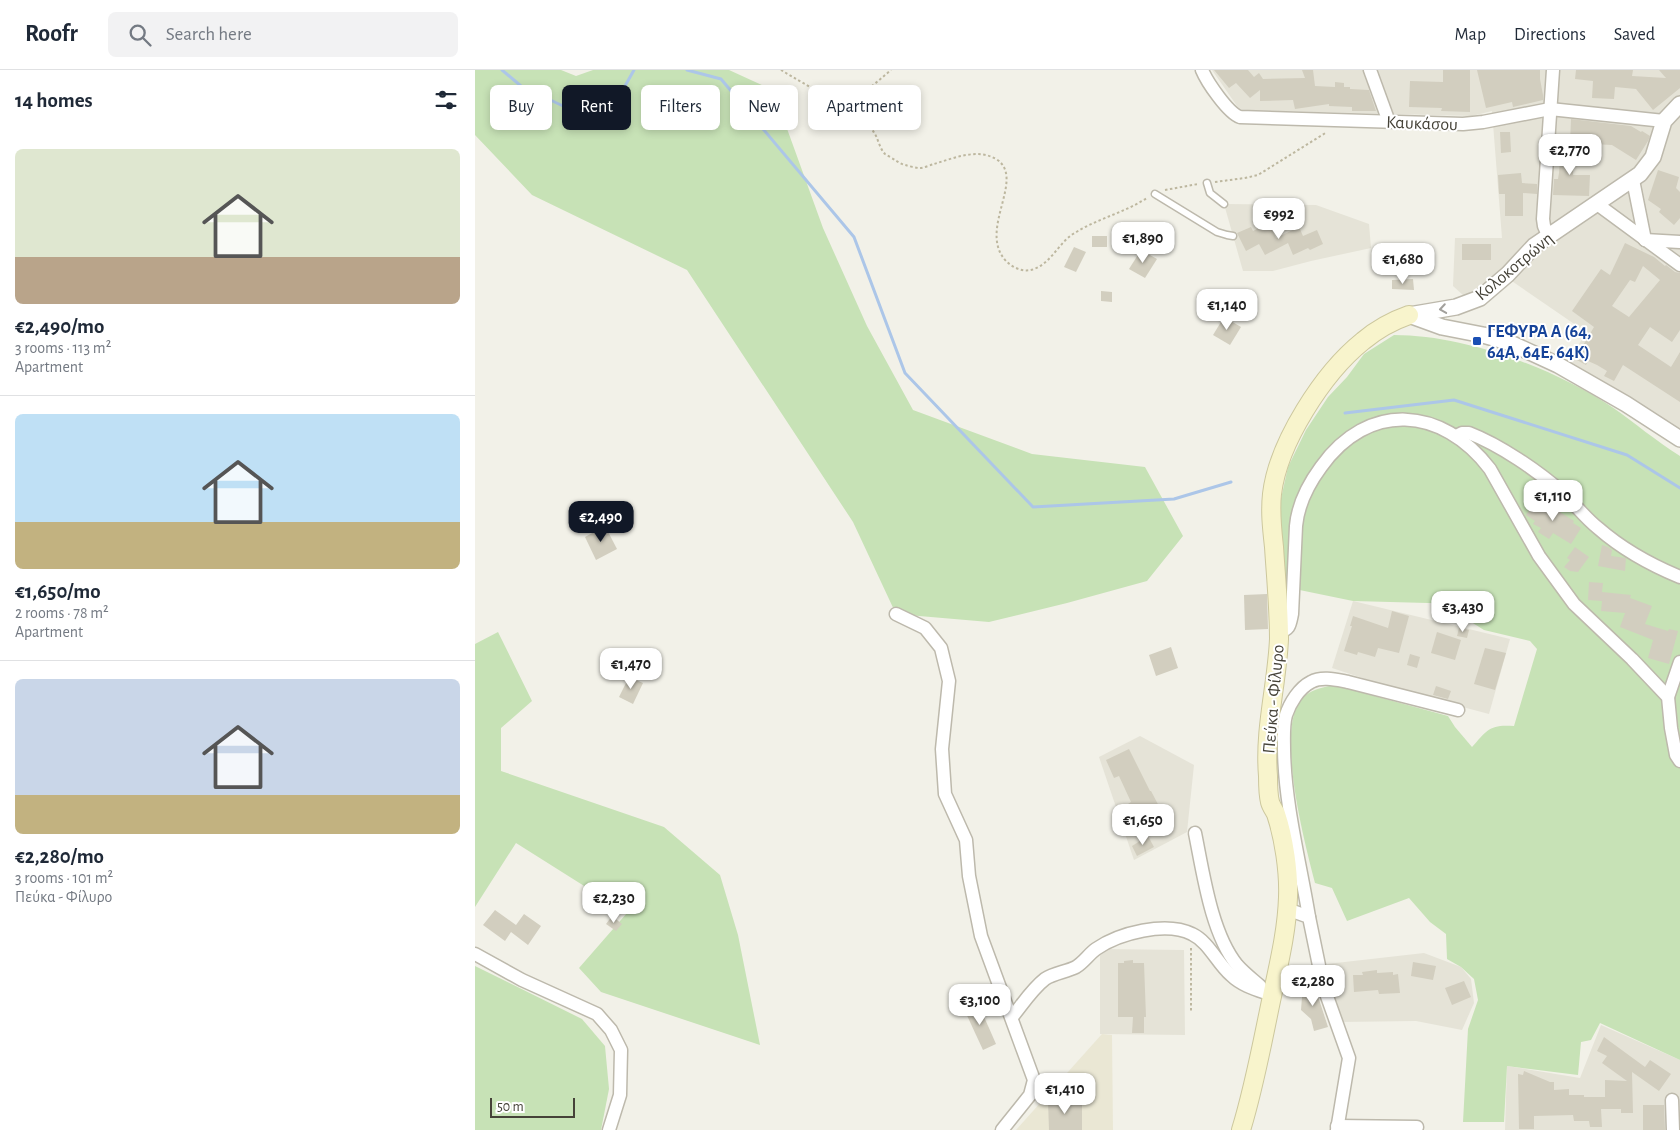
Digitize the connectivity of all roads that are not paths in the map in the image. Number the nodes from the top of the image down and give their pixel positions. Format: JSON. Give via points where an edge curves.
{"nodes":[{"id":1,"x":1203,"y":70,"type":"edge"},
{"id":2,"x":1370,"y":70,"type":"edge"},
{"id":3,"x":1553,"y":70,"type":"edge"},
{"id":4,"x":1680,"y":104,"type":"edge"},
{"id":5,"x":1550,"y":109,"type":"junction"},
{"id":6,"x":1664,"y":121,"type":"junction"},
{"id":7,"x":1389,"y":122,"type":"junction"},
{"id":8,"x":1633,"y":180,"type":"junction"},
{"id":9,"x":1207,"y":183,"type":"road end"},
{"id":10,"x":1155,"y":194,"type":"road end"},
{"id":11,"x":1224,"y":204,"type":"dead end"},
{"id":12,"x":1597,"y":204,"type":"junction"},
{"id":13,"x":1233,"y":236,"type":"dead end"},
{"id":14,"x":1548,"y":236,"type":"junction"},
{"id":15,"x":1645,"y":240,"type":"junction"},
{"id":16,"x":1680,"y":242,"type":"edge"},
{"id":17,"x":1680,"y":265,"type":"edge"},
{"id":18,"x":1409,"y":315,"type":"junction"},
{"id":19,"x":1456,"y":436,"type":"junction"},
{"id":20,"x":1680,"y":439,"type":"edge"},
{"id":21,"x":1680,"y":577,"type":"edge"},
{"id":22,"x":896,"y":614,"type":"dead end"},
{"id":23,"x":1279,"y":631,"type":"junction"},
{"id":24,"x":1680,"y":662,"type":"edge"},
{"id":25,"x":1668,"y":697,"type":"junction"},
{"id":26,"x":1458,"y":710,"type":"dead end"},
{"id":27,"x":1680,"y":761,"type":"edge"},
{"id":28,"x":1195,"y":833,"type":"dead end"},
{"id":29,"x":1287,"y":909,"type":"junction"},
{"id":30,"x":1309,"y":917,"type":"junction"},
{"id":31,"x":475,"y":954,"type":"edge"},
{"id":32,"x":1272,"y":995,"type":"junction"},
{"id":33,"x":1012,"y":1017,"type":"junction"},
{"id":34,"x":1672,"y":1100,"type":"dead end"},
{"id":35,"x":1417,"y":1127,"type":"dead end"},
{"id":36,"x":1337,"y":1128,"type":"edge"},
{"id":37,"x":609,"y":1130,"type":"edge"},
{"id":38,"x":1002,"y":1130,"type":"edge"},
{"id":39,"x":1241,"y":1130,"type":"edge"},
{"id":40,"x":1673,"y":1130,"type":"edge"}],
"edges":[{"from":1,"to":7,"type":"street","name":"Καυκάσου","via":[[1238,116]]},
{"from":2,"to":7,"type":"street"},
{"from":3,"to":5,"type":"street"},
{"from":4,"to":6,"type":"street","name":"Κολοκοτρώνη"},
{"from":5,"to":6,"type":"street","name":"Καυκάσου"},
{"from":5,"to":7,"type":"street","name":"Καυκάσου","via":[[1471,124]]},
{"from":5,"to":14,"type":"street","via":[[1543,219]]},
{"from":6,"to":8,"type":"street","name":"Κολοκοτρώνη","via":[[1651,160]]},
{"from":8,"to":12,"type":"street","name":"Κολοκοτρώνη"},
{"from":8,"to":15,"type":"street"},
{"from":9,"to":11,"type":"lane","via":[[1211,193]]},
{"from":10,"to":13,"type":"lane","via":[[1217,232]]},
{"from":12,"to":14,"type":"street","name":"Κολοκοτρώνη"},
{"from":12,"to":15,"type":"street"},
{"from":14,"to":18,"type":"street","name":"Κολοκοτρώνη","one_way":true,"via":[[1480,298],[1456,307]]},
{"from":15,"to":16,"type":"street"},
{"from":15,"to":17,"type":"street"},
{"from":18,"to":20,"type":"street","via":[[1442,327],[1508,342],[1558,365]]},
{"from":18,"to":23,"type":"main road","name":"Πεύκα - Φίλυρο","via":[[1372,334],[1341,361],[1301,416],[1281,457],[1271,505]]},
{"from":19,"to":21,"type":"street","via":[[1469,433],[1521,462],[1561,492],[1616,542]]},
{"from":19,"to":23,"type":"street","via":[[1420,422],[1389,421],[1361,430],[1335,449],[1308,486],[1299,506],[1292,614],[1289,627]]},
{"from":19,"to":25,"type":"street","via":[[1490,469],[1539,556],[1574,604]]},
{"from":22,"to":33,"type":"street","via":[[925,628],[941,648],[949,681],[942,749],[945,794],[966,840],[969,876],[981,936]]},
{"from":23,"to":29,"type":"main road","name":"Πεύκα - Φίλυρο","via":[[1267,736],[1267,765],[1271,804],[1286,858]]},
{"from":24,"to":25,"type":"street"},
{"from":25,"to":27,"type":"street","via":[[1676,755]]},
{"from":26,"to":30,"type":"street","via":[[1331,679],[1312,681],[1293,700],[1286,716],[1285,778]]},
{"from":28,"to":32,"type":"street","via":[[1208,895],[1224,944],[1247,976]]},
{"from":29,"to":30,"type":"street"},
{"from":29,"to":32,"type":"main road","name":"Πεύκα - Φίλυρο"},
{"from":30,"to":36,"type":"street","via":[[1323,986],[1349,1058]]},
{"from":31,"to":37,"type":"street","via":[[522,980],[597,1014],[611,1030],[621,1050],[620,1095]]},
{"from":32,"to":33,"type":"street","via":[[1247,986],[1231,975],[1205,944],[1191,933],[1141,930],[1106,944],[1079,965],[1043,981]]},
{"from":32,"to":39,"type":"main road","name":"Πεύκα - Φίλυρο"},
{"from":33,"to":38,"type":"street","via":[[1034,1080],[1030,1095]]},
{"from":34,"to":40,"type":"street"},
{"from":35,"to":36,"type":"street"}]}
